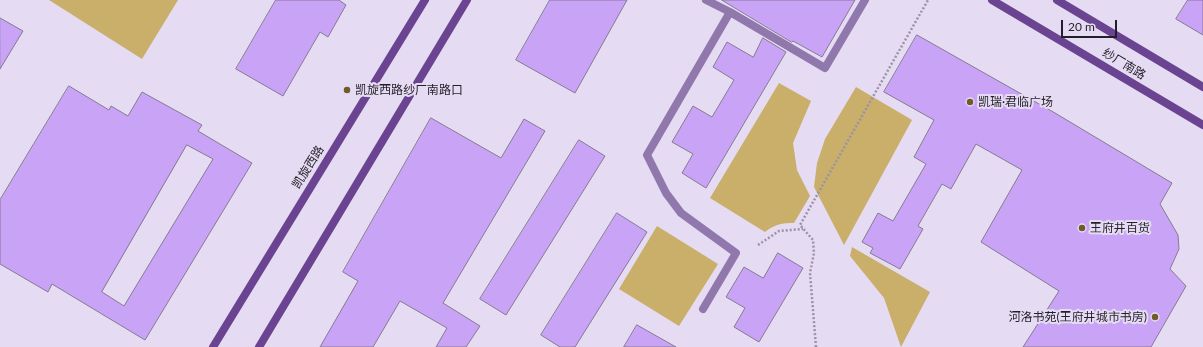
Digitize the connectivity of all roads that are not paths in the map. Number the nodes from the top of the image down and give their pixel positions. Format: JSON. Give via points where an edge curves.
{"nodes":[{"id":1,"x":425,"y":0,"type":"edge"},
{"id":2,"x":467,"y":0,"type":"edge"},
{"id":3,"x":706,"y":0,"type":"edge"},
{"id":4,"x":865,"y":0,"type":"edge"},
{"id":5,"x":992,"y":0,"type":"edge"},
{"id":6,"x":1057,"y":0,"type":"edge"},
{"id":7,"x":730,"y":12,"type":"junction"},
{"id":8,"x":1203,"y":87,"type":"edge"},
{"id":9,"x":1203,"y":125,"type":"edge"},
{"id":10,"x":703,"y":309,"type":"dead end"},
{"id":11,"x":213,"y":347,"type":"edge"},
{"id":12,"x":259,"y":347,"type":"edge"}],
"edges":[{"from":1,"to":11,"type":"main road","name":"凯旋西路"},
{"from":2,"to":12,"type":"main road"},
{"from":3,"to":7,"type":"lane"},
{"from":4,"to":7,"type":"lane","via":[[825,68]]},
{"from":5,"to":9,"type":"main road","name":"纱厂南路"},
{"from":6,"to":8,"type":"main road","name":"纱厂南路"},
{"from":7,"to":10,"type":"lane","via":[[647,155],[666,193],[682,213],[736,253]]}]}
